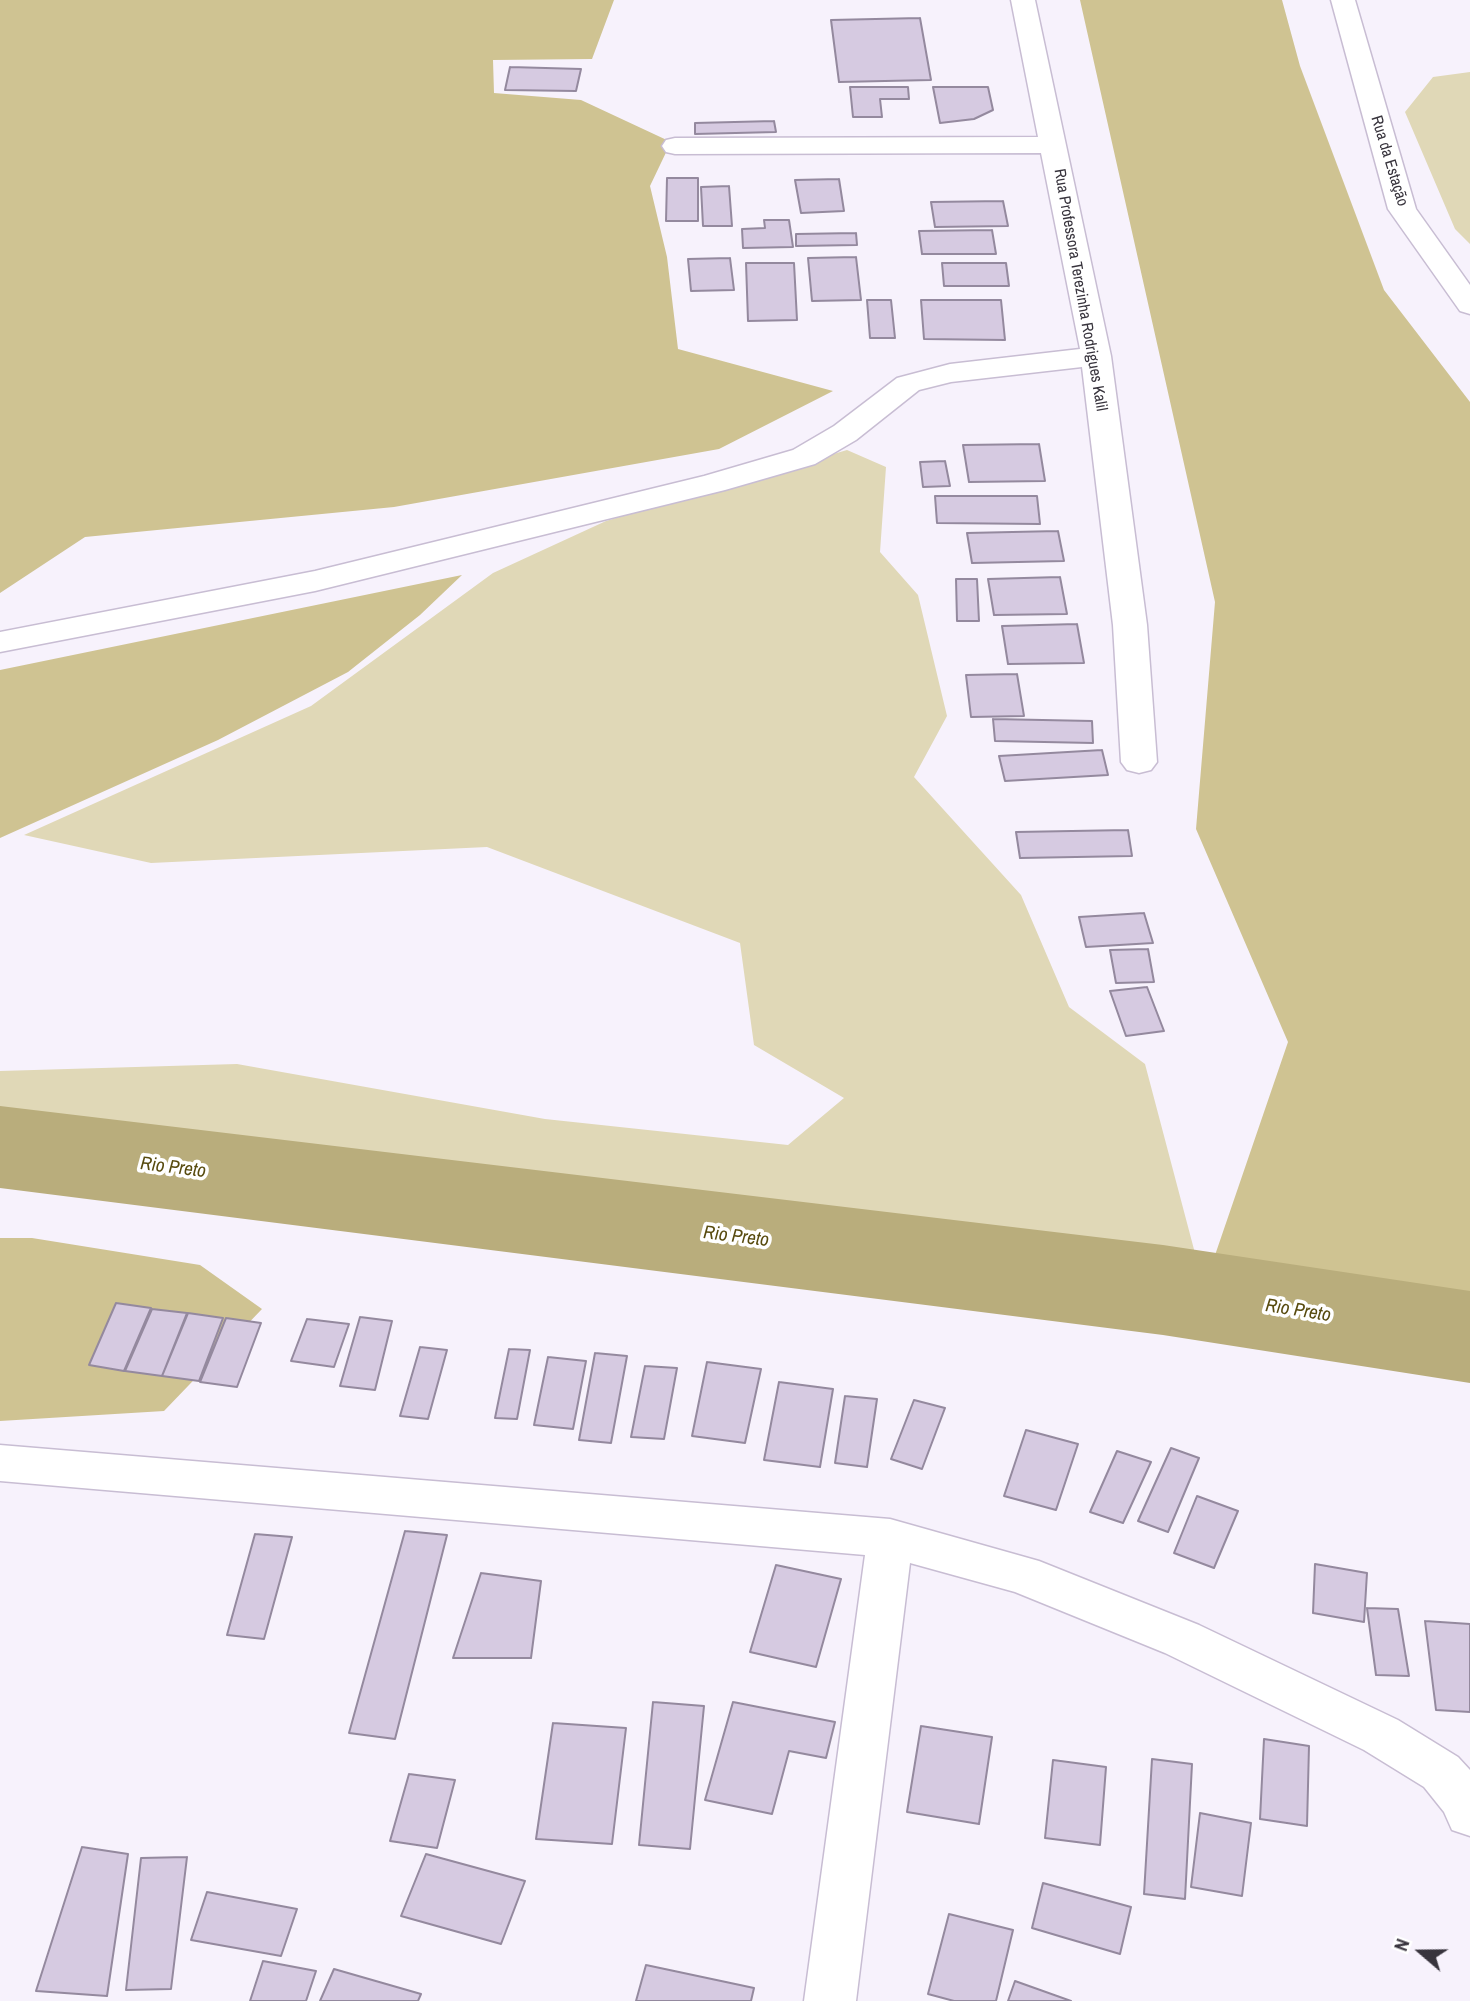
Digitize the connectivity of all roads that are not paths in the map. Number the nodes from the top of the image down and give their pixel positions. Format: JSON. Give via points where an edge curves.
{"nodes":[{"id":1,"x":1023,"y":0,"type":"edge"},
{"id":2,"x":1343,"y":0,"type":"edge"},
{"id":3,"x":1054,"y":145,"type":"junction"},
{"id":4,"x":675,"y":146,"type":"dead end"},
{"id":5,"x":1470,"y":305,"type":"edge"},
{"id":6,"x":1096,"y":356,"type":"junction"},
{"id":7,"x":0,"y":642,"type":"edge"},
{"id":8,"x":1139,"y":762,"type":"dead end"},
{"id":9,"x":0,"y":1464,"type":"edge"},
{"id":10,"x":890,"y":1538,"type":"junction"},
{"id":11,"x":1470,"y":1814,"type":"edge"},
{"id":12,"x":830,"y":2001,"type":"edge"}],
"edges":[{"from":1,"to":3,"type":"street","name":"Rua Professora Terezinha Rodrigues Kalil"},
{"from":2,"to":5,"type":"street","name":"Rua da Estação","via":[[1402,209]]},
{"from":3,"to":4,"type":"street"},
{"from":3,"to":6,"type":"street","name":"Rua Professora Terezinha Rodrigues Kalil"},
{"from":6,"to":7,"type":"street","via":[[950,373],[908,384],[845,433],[803,457],[715,483],[315,581]]},
{"from":6,"to":8,"type":"street","name":"Rua Professora Terezinha Rodrigues Kalil","via":[[1130,625]]},
{"from":9,"to":10,"type":"street"},
{"from":10,"to":11,"type":"street","via":[[1023,1574],[1182,1639],[1381,1735],[1441,1772]]},
{"from":10,"to":12,"type":"street"}]}
